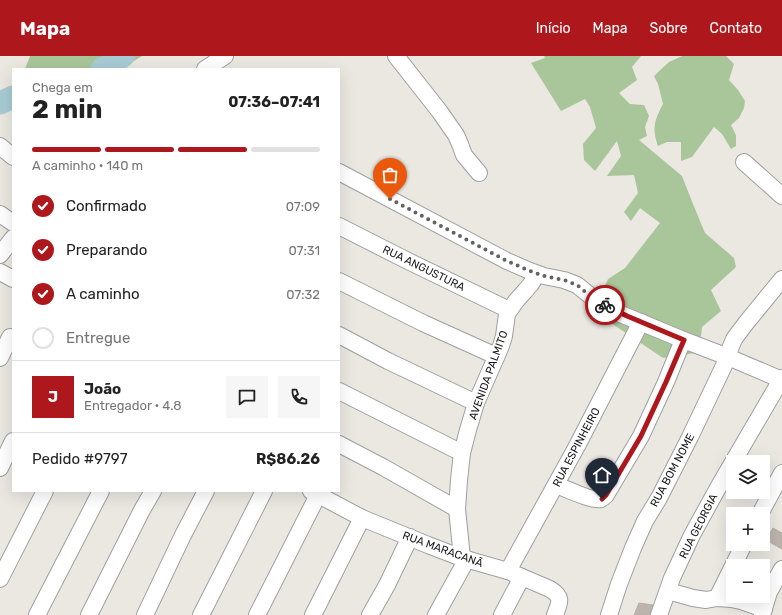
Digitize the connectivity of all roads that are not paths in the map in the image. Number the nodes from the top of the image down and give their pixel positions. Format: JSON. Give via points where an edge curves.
{"nodes":[{"id":1,"x":225,"y":56,"type":"edge"},
{"id":2,"x":396,"y":56,"type":"edge"},
{"id":3,"x":206,"y":68,"type":"edge"},
{"id":4,"x":0,"y":146,"type":"edge"},
{"id":5,"x":12,"y":156,"type":"edge"},
{"id":6,"x":744,"y":162,"type":"dead end"},
{"id":7,"x":340,"y":173,"type":"edge"},
{"id":8,"x":479,"y":173,"type":"dead end"},
{"id":9,"x":782,"y":196,"type":"edge"},
{"id":10,"x":0,"y":214,"type":"edge"},
{"id":11,"x":12,"y":222,"type":"edge"},
{"id":12,"x":340,"y":227,"type":"edge"},
{"id":13,"x":12,"y":239,"type":"edge"},
{"id":14,"x":0,"y":255,"type":"edge"},
{"id":15,"x":0,"y":272,"type":"edge"},
{"id":16,"x":537,"y":274,"type":"junction"},
{"id":17,"x":12,"y":278,"type":"edge"},
{"id":18,"x":782,"y":279,"type":"edge"},
{"id":19,"x":340,"y":282,"type":"edge"},
{"id":20,"x":509,"y":310,"type":"junction"},
{"id":21,"x":641,"y":322,"type":"junction"},
{"id":22,"x":8,"y":336,"type":"edge"},
{"id":23,"x":340,"y":336,"type":"edge"},
{"id":24,"x":684,"y":340,"type":"junction"},
{"id":25,"x":496,"y":356,"type":"junction"},
{"id":26,"x":728,"y":357,"type":"junction"},
{"id":27,"x":0,"y":358,"type":"edge"},
{"id":28,"x":782,"y":380,"type":"edge"},
{"id":29,"x":340,"y":392,"type":"edge"},
{"id":30,"x":476,"y":403,"type":"junction"},
{"id":31,"x":12,"y":444,"type":"edge"},
{"id":32,"x":340,"y":445,"type":"edge"},
{"id":33,"x":462,"y":453,"type":"junction"},
{"id":34,"x":0,"y":468,"type":"edge"},
{"id":35,"x":782,"y":472,"type":"edge"},
{"id":36,"x":556,"y":485,"type":"junction"},
{"id":37,"x":44,"y":492,"type":"edge"},
{"id":38,"x":100,"y":492,"type":"edge"},
{"id":39,"x":152,"y":492,"type":"edge"},
{"id":40,"x":205,"y":492,"type":"edge"},
{"id":41,"x":263,"y":492,"type":"edge"},
{"id":42,"x":314,"y":493,"type":"edge"},
{"id":43,"x":764,"y":507,"type":"edge"},
{"id":44,"x":457,"y":509,"type":"junction"},
{"id":45,"x":362,"y":518,"type":"junction"},
{"id":46,"x":410,"y":537,"type":"junction"},
{"id":47,"x":740,"y":551,"type":"edge"},
{"id":48,"x":464,"y":558,"type":"junction"},
{"id":49,"x":782,"y":569,"type":"edge"},
{"id":50,"x":515,"y":574,"type":"junction"},
{"id":51,"x":0,"y":579,"type":"edge"},
{"id":52,"x":668,"y":591,"type":"junction"},
{"id":53,"x":717,"y":598,"type":"junction"},
{"id":54,"x":763,"y":612,"type":"edge"},
{"id":55,"x":37,"y":615,"type":"edge"},
{"id":56,"x":89,"y":615,"type":"edge"},
{"id":57,"x":145,"y":615,"type":"edge"},
{"id":58,"x":201,"y":615,"type":"edge"},
{"id":59,"x":258,"y":615,"type":"edge"},
{"id":60,"x":313,"y":615,"type":"edge"},
{"id":61,"x":370,"y":615,"type":"edge"},
{"id":62,"x":436,"y":615,"type":"edge"},
{"id":63,"x":502,"y":615,"type":"edge"},
{"id":64,"x":555,"y":615,"type":"edge"},
{"id":65,"x":609,"y":615,"type":"edge"},
{"id":66,"x":659,"y":615,"type":"edge"}],
"edges":[{"from":1,"to":3,"type":"street"},
{"from":2,"to":8,"type":"street","via":[[440,112],[456,135],[464,155]]},
{"from":4,"to":5,"type":"street"},
{"from":6,"to":9,"type":"street"},
{"from":7,"to":16,"type":"street","via":[[507,261]]},
{"from":10,"to":11,"type":"street"},
{"from":12,"to":20,"type":"street","name":"RUA ANGUSTURA"},
{"from":13,"to":14,"type":"street"},
{"from":15,"to":17,"type":"street"},
{"from":16,"to":20,"type":"street","name":"AVENIDA PALMITO"},
{"from":16,"to":21,"type":"street","via":[[577,285],[616,312]]},
{"from":18,"to":26,"type":"street","name":"RUA BOM NOME","via":[[734,339]]},
{"from":19,"to":25,"type":"street"},
{"from":20,"to":25,"type":"street","name":"AVENIDA PALMITO","via":[[504,336]]},
{"from":21,"to":24,"type":"street"},
{"from":21,"to":36,"type":"street","name":"RUA ESPINHEIRO"},
{"from":22,"to":27,"type":"street"},
{"from":23,"to":30,"type":"street"},
{"from":24,"to":26,"type":"street"},
{"from":24,"to":36,"type":"street","via":[[641,436],[606,495],[602,499],[589,498]]},
{"from":25,"to":30,"type":"street","name":"AVENIDA PALMITO"},
{"from":26,"to":28,"type":"street"},
{"from":26,"to":65,"type":"street","name":"RUA BOM NOME","via":[[690,437],[645,521]]},
{"from":28,"to":52,"type":"street","name":"RUA GEORGIA","via":[[695,529]]},
{"from":29,"to":33,"type":"street"},
{"from":30,"to":33,"type":"street","name":"AVENIDA PALMITO"},
{"from":31,"to":34,"type":"street"},
{"from":32,"to":44,"type":"street"},
{"from":33,"to":44,"type":"street","name":"AVENIDA PALMITO"},
{"from":35,"to":43,"type":"street"},
{"from":36,"to":50,"type":"street","name":"RUA ESPINHEIRO"},
{"from":37,"to":51,"type":"street"},
{"from":38,"to":55,"type":"street"},
{"from":39,"to":56,"type":"street"},
{"from":40,"to":57,"type":"street"},
{"from":41,"to":58,"type":"street"},
{"from":42,"to":45,"type":"street","name":"RUA MARACANÃ"},
{"from":42,"to":59,"type":"street"},
{"from":44,"to":48,"type":"street","name":"AVENIDA PALMITO"},
{"from":45,"to":46,"type":"street","name":"RUA MARACANÃ"},
{"from":45,"to":60,"type":"street"},
{"from":46,"to":48,"type":"street","name":"RUA MARACANÃ"},
{"from":46,"to":61,"type":"street"},
{"from":47,"to":53,"type":"street"},
{"from":48,"to":50,"type":"street","name":"RUA MARACANÃ"},
{"from":48,"to":62,"type":"street"},
{"from":49,"to":54,"type":"street","via":[[769,592]]},
{"from":50,"to":63,"type":"street","name":"RUA ESPINHEIRO"},
{"from":50,"to":64,"type":"street","name":"RUA MARACANÃ","via":[[556,593],[560,603]]},
{"from":52,"to":53,"type":"street","via":[[706,600]]},
{"from":52,"to":66,"type":"street","name":"RUA GEORGIA"},
{"from":53,"to":54,"type":"street","via":[[741,601]]}]}
